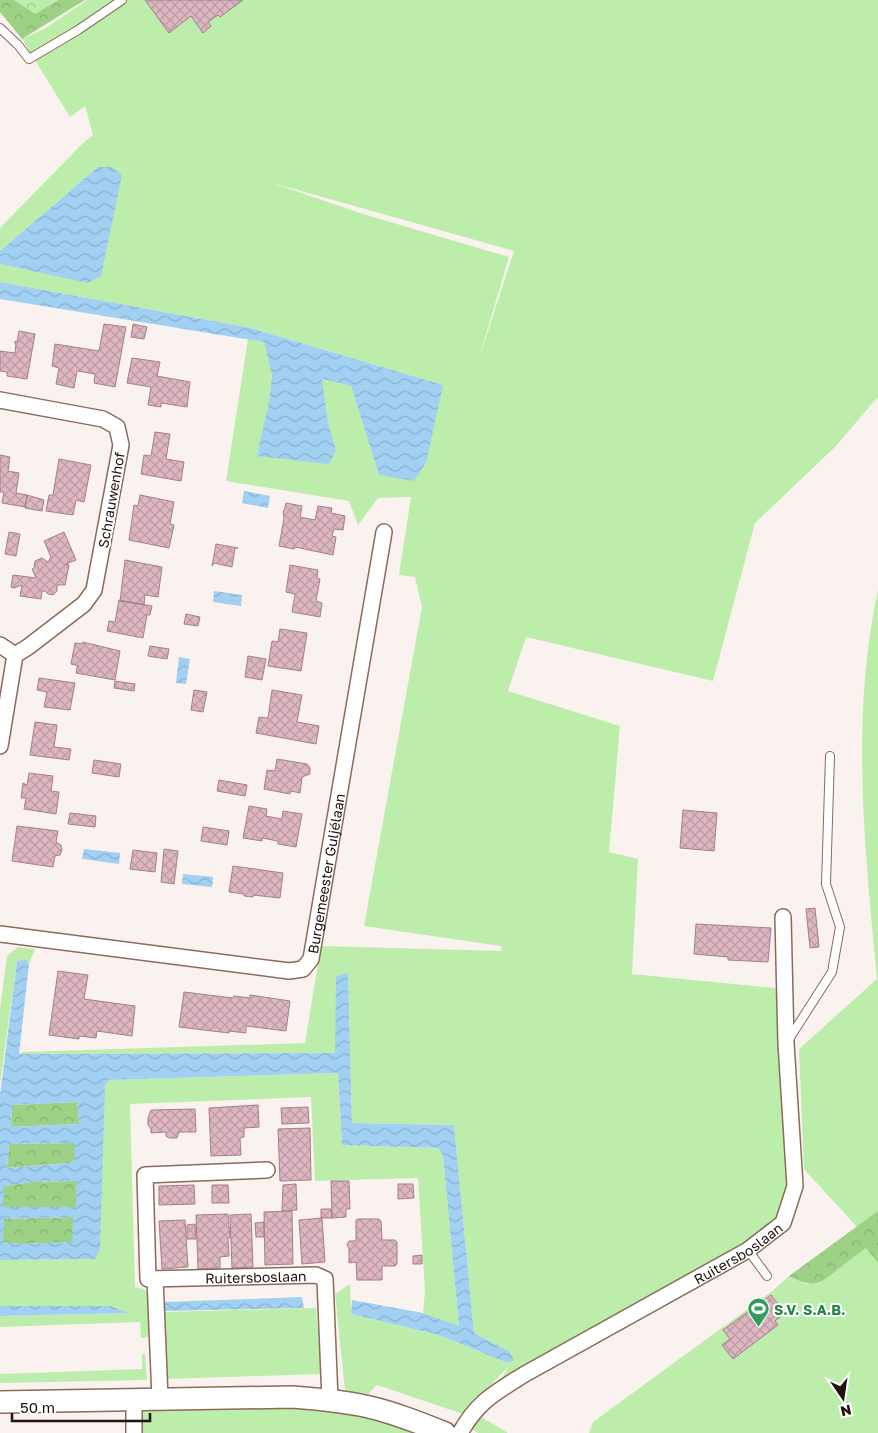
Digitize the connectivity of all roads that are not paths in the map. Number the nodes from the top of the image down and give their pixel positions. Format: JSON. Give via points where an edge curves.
{"nodes":[{"id":1,"x":122,"y":0,"type":"edge"},
{"id":2,"x":0,"y":28,"type":"edge"},
{"id":3,"x":0,"y":400,"type":"edge"},
{"id":4,"x":384,"y":532,"type":"dead end"},
{"id":5,"x":0,"y":645,"type":"edge"},
{"id":6,"x":15,"y":655,"type":"junction"},
{"id":7,"x":0,"y":746,"type":"edge"},
{"id":8,"x":830,"y":756,"type":"dead end"},
{"id":9,"x":783,"y":917,"type":"dead end"},
{"id":10,"x":0,"y":934,"type":"edge"},
{"id":11,"x":786,"y":1043,"type":"junction"},
{"id":12,"x":267,"y":1170,"type":"dead end"},
{"id":13,"x":748,"y":1250,"type":"junction"},
{"id":14,"x":767,"y":1276,"type":"dead end"},
{"id":15,"x":155,"y":1279,"type":"junction"},
{"id":16,"x":160,"y":1398,"type":"junction"},
{"id":17,"x":134,"y":1399,"type":"junction"},
{"id":18,"x":330,"y":1400,"type":"junction"},
{"id":19,"x":0,"y":1402,"type":"edge"},
{"id":20,"x":134,"y":1433,"type":"edge"},
{"id":21,"x":446,"y":1433,"type":"edge"},
{"id":22,"x":460,"y":1433,"type":"edge"}],
"edges":[{"from":1,"to":2,"type":"lane","via":[[29,60]]},
{"from":3,"to":6,"type":"street","name":"Schrauwenhof","via":[[103,418],[116,427],[121,445],[94,590],[84,604]]},
{"from":4,"to":10,"type":"street","name":"Burgemeester Guljélaan","via":[[311,959],[302,970],[289,971]]},
{"from":5,"to":6,"type":"street"},
{"from":6,"to":7,"type":"street"},
{"from":8,"to":11,"type":"lane","via":[[826,884],[840,927],[832,972]]},
{"from":9,"to":11,"type":"street","name":"Ruitersboslaan"},
{"from":11,"to":13,"type":"street","name":"Ruitersboslaan","via":[[796,1186],[783,1223]]},
{"from":12,"to":15,"type":"street","via":[[145,1174],[148,1279]]},
{"from":13,"to":14,"type":"lane"},
{"from":13,"to":22,"type":"street","name":"Ruitersboslaan","via":[[491,1395],[470,1416]]},
{"from":15,"to":16,"type":"street"},
{"from":15,"to":18,"type":"street","name":"Ruitersboslaan","via":[[316,1275],[325,1279]]},
{"from":16,"to":17,"type":"street"},
{"from":16,"to":18,"type":"street","via":[[292,1397]]},
{"from":17,"to":19,"type":"street"},
{"from":17,"to":20,"type":"street"},
{"from":18,"to":21,"type":"street","via":[[367,1406]]}]}
